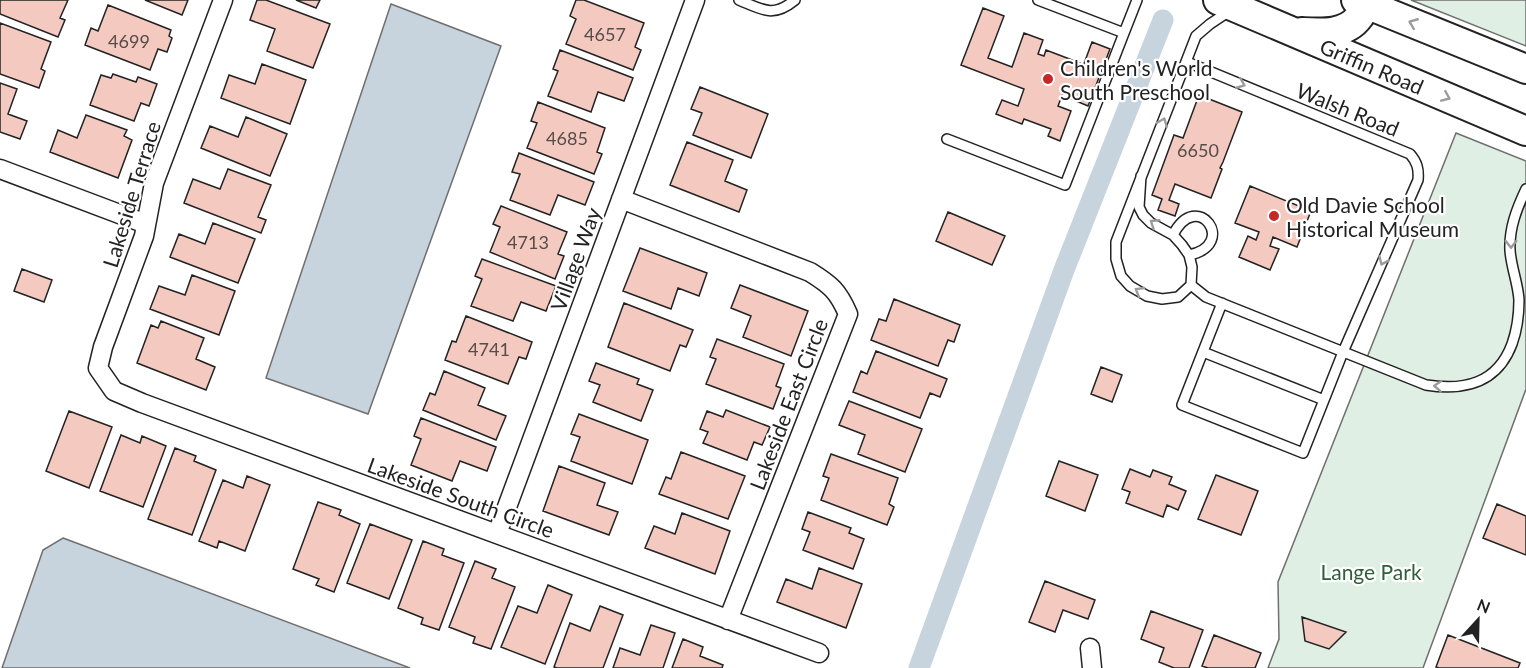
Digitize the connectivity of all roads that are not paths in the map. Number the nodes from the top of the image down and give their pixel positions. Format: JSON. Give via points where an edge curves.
{"nodes":[{"id":1,"x":223,"y":0,"type":"edge"},
{"id":2,"x":695,"y":0,"type":"edge"},
{"id":3,"x":740,"y":0,"type":"edge"},
{"id":4,"x":795,"y":0,"type":"edge"},
{"id":5,"x":1038,"y":0,"type":"edge"},
{"id":6,"x":1137,"y":0,"type":"edge"},
{"id":7,"x":1361,"y":2,"type":"edge"},
{"id":8,"x":1227,"y":4,"type":"edge"},
{"id":9,"x":1294,"y":32,"type":"junction"},
{"id":10,"x":1124,"y":33,"type":"junction"},
{"id":11,"x":1186,"y":62,"type":"junction"},
{"id":12,"x":1526,"y":69,"type":"edge"},
{"id":13,"x":1526,"y":131,"type":"edge"},
{"id":14,"x":947,"y":139,"type":"dead end"},
{"id":15,"x":0,"y":169,"type":"edge"},
{"id":16,"x":1141,"y":176,"type":"junction"},
{"id":17,"x":1526,"y":189,"type":"edge"},
{"id":18,"x":621,"y":199,"type":"junction"},
{"id":19,"x":146,"y":225,"type":"junction"},
{"id":20,"x":1173,"y":235,"type":"junction"},
{"id":21,"x":1189,"y":255,"type":"junction"},
{"id":22,"x":1191,"y":285,"type":"junction"},
{"id":23,"x":1222,"y":303,"type":"junction"},
{"id":24,"x":1203,"y":352,"type":"junction"},
{"id":25,"x":1343,"y":352,"type":"junction"},
{"id":26,"x":98,"y":368,"type":"joint"},
{"id":27,"x":1324,"y":400,"type":"junction"},
{"id":28,"x":497,"y":534,"type":"junction"},
{"id":29,"x":728,"y":620,"type":"junction"},
{"id":30,"x":1090,"y":648,"type":"dead end"},
{"id":31,"x":819,"y":653,"type":"dead end"},
{"id":32,"x":1092,"y":668,"type":"edge"}],
"edges":[{"from":1,"to":19,"type":"street","name":"Lakeside Terrace","via":[[154,183]]},
{"from":2,"to":18,"type":"street","name":"Village Way"},
{"from":3,"to":4,"type":"lane","via":[[765,10],[781,10]]},
{"from":5,"to":10,"type":"lane"},
{"from":6,"to":10,"type":"lane"},
{"from":7,"to":9,"type":"main road","via":[[1358,19],[1345,28],[1329,33]]},
{"from":12,"to":7,"type":"main road","one_way":true},
{"from":8,"to":9,"type":"main road","name":"Griffin Road"},
{"from":8,"to":11,"type":"lane","via":[[1196,36]]},
{"from":9,"to":13,"type":"main road","name":"Griffin Road","one_way":true},
{"from":10,"to":14,"type":"lane","via":[[1065,185]]},
{"from":16,"to":11,"type":"lane","one_way":true},
{"from":11,"to":25,"type":"lane","name":"Walsh Road","one_way":true,"via":[[1410,154],[1416,161],[1418,180]]},
{"from":15,"to":19,"type":"street"},
{"from":20,"to":16,"type":"lane","one_way":true,"via":[[1143,215],[1139,207]]},
{"from":22,"to":16,"type":"lane","one_way":true,"via":[[1178,297],[1162,299],[1147,296],[1121,276],[1116,242]]},
{"from":17,"to":25,"type":"lane","one_way":true,"via":[[1512,226],[1510,250],[1519,318],[1508,356],[1498,369],[1477,383],[1439,387]]},
{"from":18,"to":28,"type":"street","name":"Village Way"},
{"from":18,"to":29,"type":"street","name":"Lakeside East Circle","via":[[810,272],[828,282],[848,314]]},
{"from":19,"to":26,"type":"street","name":"Lakeside Terrace"},
{"from":20,"to":21,"type":"lane"},
{"from":20,"to":21,"type":"lane","via":[[1188,218],[1195,216],[1208,221],[1212,239],[1198,254]]},
{"from":21,"to":22,"type":"lane"},
{"from":22,"to":23,"type":"lane"},
{"from":23,"to":24,"type":"lane","name":"Walsh Road"},
{"from":23,"to":25,"type":"lane"},
{"from":24,"to":27,"type":"lane"},
{"from":24,"to":27,"type":"lane","name":"Walsh Road","via":[[1182,405],[1303,453]]},
{"from":25,"to":27,"type":"lane","name":"Walsh Road"},
{"from":26,"to":28,"type":"street","name":"Lakeside South Circle","via":[[114,391],[142,403]]},
{"from":28,"to":29,"type":"street","name":"Lakeside South Circle"},
{"from":29,"to":31,"type":"street","name":"Lakeside South Circle"},
{"from":30,"to":32,"type":"street"}]}
